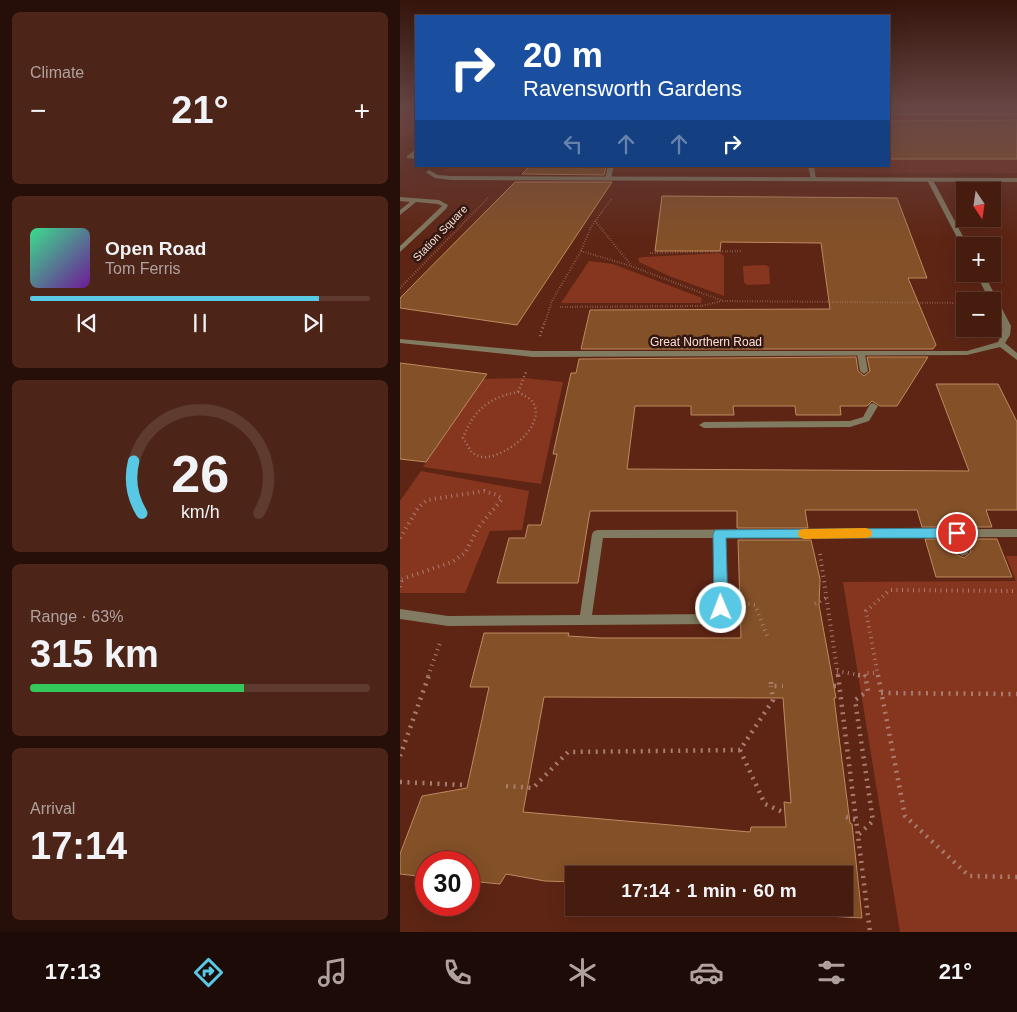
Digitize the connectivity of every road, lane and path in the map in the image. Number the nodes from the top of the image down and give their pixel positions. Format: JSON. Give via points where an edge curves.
{"nodes":[{"id":1,"x":611,"y":167,"type":"edge"},
{"id":2,"x":811,"y":167,"type":"edge"},
{"id":3,"x":430,"y":169,"type":"edge"},
{"id":4,"x":608,"y":178,"type":"junction"},
{"id":5,"x":626,"y":178,"type":"junction"},
{"id":6,"x":814,"y":179,"type":"junction"},
{"id":7,"x":930,"y":180,"type":"junction"},
{"id":8,"x":1017,"y":180,"type":"edge"},
{"id":9,"x":491,"y":194,"type":"dead end"},
{"id":10,"x":400,"y":199,"type":"edge"},
{"id":11,"x":415,"y":200,"type":"junction"},
{"id":12,"x":400,"y":213,"type":"edge"},
{"id":13,"x":595,"y":221,"type":"junction"},
{"id":14,"x":960,"y":237,"type":"edge"},
{"id":15,"x":400,"y":250,"type":"edge"},
{"id":16,"x":581,"y":251,"type":"junction"},
{"id":17,"x":741,"y":251,"type":"dead end"},
{"id":18,"x":650,"y":253,"type":"dead end"},
{"id":19,"x":631,"y":266,"type":"junction"},
{"id":20,"x":984,"y":282,"type":"edge"},
{"id":21,"x":400,"y":288,"type":"edge"},
{"id":22,"x":723,"y":301,"type":"junction"},
{"id":23,"x":956,"y":303,"type":"edge"},
{"id":24,"x":560,"y":307,"type":"dead end"},
{"id":25,"x":400,"y":342,"type":"edge"},
{"id":26,"x":1001,"y":344,"type":"junction"},
{"id":27,"x":533,"y":354,"type":"junction"},
{"id":28,"x":860,"y":354,"type":"junction"},
{"id":29,"x":1017,"y":357,"type":"edge"},
{"id":30,"x":864,"y":371,"type":"dead end"},
{"id":31,"x":527,"y":395,"type":"joint"},
{"id":32,"x":872,"y":406,"type":"dead end"},
{"id":33,"x":704,"y":425,"type":"dead end"},
{"id":34,"x":957,"y":533,"type":"junction"},
{"id":35,"x":1017,"y":533,"type":"edge"},
{"id":36,"x":720,"y":534,"type":"junction"},
{"id":37,"x":817,"y":534,"type":"junction"},
{"id":38,"x":400,"y":538,"type":"edge"},
{"id":39,"x":963,"y":551,"type":"dead end"},
{"id":40,"x":401,"y":578,"type":"edge"},
{"id":41,"x":400,"y":587,"type":"edge"},
{"id":42,"x":1017,"y":592,"type":"edge"},
{"id":43,"x":826,"y":598,"type":"junction"},
{"id":44,"x":815,"y":604,"type":"dead end"},
{"id":45,"x":756,"y":605,"type":"dead end"},
{"id":46,"x":400,"y":614,"type":"edge"},
{"id":47,"x":585,"y":620,"type":"junction"},
{"id":48,"x":448,"y":621,"type":"junction"},
{"id":49,"x":768,"y":638,"type":"dead end"},
{"id":50,"x":837,"y":671,"type":"junction"},
{"id":51,"x":878,"y":673,"type":"junction"},
{"id":52,"x":866,"y":676,"type":"junction"},
{"id":53,"x":782,"y":686,"type":"dead end"},
{"id":54,"x":882,"y":694,"type":"junction"},
{"id":55,"x":1017,"y":694,"type":"edge"},
{"id":56,"x":740,"y":750,"type":"junction"},
{"id":57,"x":400,"y":756,"type":"edge"},
{"id":58,"x":400,"y":782,"type":"edge"},
{"id":59,"x":466,"y":785,"type":"dead end"},
{"id":60,"x":506,"y":786,"type":"dead end"},
{"id":61,"x":785,"y":813,"type":"dead end"},
{"id":62,"x":846,"y":817,"type":"dead end"},
{"id":63,"x":857,"y":820,"type":"junction"},
{"id":64,"x":859,"y":834,"type":"junction"},
{"id":65,"x":1017,"y":877,"type":"edge"},
{"id":66,"x":870,"y":932,"type":"edge"}],
"edges":[{"from":1,"to":4,"type":"street"},
{"from":2,"to":6,"type":"street"},
{"from":3,"to":4,"type":"street","via":[[437,177],[451,178]]},
{"from":4,"to":5,"type":"street"},
{"from":5,"to":6,"type":"street"},
{"from":5,"to":13,"type":"path"},
{"from":6,"to":7,"type":"street"},
{"from":7,"to":8,"type":"street"},
{"from":7,"to":14,"type":"street"},
{"from":9,"to":21,"type":"path","name":"Station Square"},
{"from":10,"to":11,"type":"street","name":"Station Square"},
{"from":11,"to":12,"type":"street"},
{"from":11,"to":15,"type":"street","name":"Station Square","via":[[443,203],[444,208]]},
{"from":13,"to":16,"type":"path"},
{"from":13,"to":19,"type":"path"},
{"from":16,"to":19,"type":"path"},
{"from":16,"to":27,"type":"path","via":[[552,301]]},
{"from":17,"to":18,"type":"path"},
{"from":19,"to":22,"type":"path"},
{"from":20,"to":26,"type":"street","via":[[1007,326]]},
{"from":22,"to":23,"type":"path"},
{"from":22,"to":24,"type":"path","via":[[701,306]]},
{"from":25,"to":27,"type":"street","name":"Great Northern Road"},
{"from":26,"to":28,"type":"street","name":"Great Northern Road","via":[[967,353]]},
{"from":26,"to":29,"type":"street"},
{"from":27,"to":28,"type":"street","name":"Great Northern Road"},
{"from":28,"to":30,"type":"street"},
{"from":31,"to":31,"type":"path","via":[[518,392],[502,395],[475,412],[463,438],[472,453],[486,458],[510,450],[524,438],[534,422],[535,411],[534,402]]},
{"from":32,"to":33,"type":"street","via":[[866,420],[850,424]]},
{"from":34,"to":35,"type":"street"},
{"from":34,"to":37,"type":"street"},
{"from":34,"to":39,"type":"street"},
{"from":36,"to":37,"type":"street"},
{"from":36,"to":47,"type":"street","via":[[598,534]]},
{"from":36,"to":47,"type":"street","via":[[721,619]]},
{"from":37,"to":43,"type":"path"},
{"from":38,"to":40,"type":"path","via":[[418,508],[427,500],[484,491],[502,499],[478,528],[465,553],[452,562]]},
{"from":40,"to":41,"type":"path"},
{"from":42,"to":51,"type":"path","via":[[890,590],[866,611]]},
{"from":43,"to":44,"type":"path"},
{"from":43,"to":50,"type":"path"},
{"from":45,"to":49,"type":"path"},
{"from":46,"to":48,"type":"street"},
{"from":47,"to":48,"type":"street"},
{"from":48,"to":57,"type":"path"},
{"from":50,"to":52,"type":"path"},
{"from":50,"to":63,"type":"path"},
{"from":51,"to":52,"type":"path","via":[[865,673]]},
{"from":51,"to":54,"type":"path"},
{"from":52,"to":64,"type":"path","via":[[868,691],[855,700],[873,821]]},
{"from":53,"to":56,"type":"path","via":[[771,684],[773,700]]},
{"from":54,"to":55,"type":"path"},
{"from":54,"to":65,"type":"path","via":[[905,816],[968,876]]},
{"from":56,"to":60,"type":"path","via":[[568,752],[533,788]]},
{"from":56,"to":61,"type":"path","via":[[765,804]]},
{"from":58,"to":59,"type":"path"},
{"from":62,"to":63,"type":"path"},
{"from":63,"to":64,"type":"path"},
{"from":64,"to":66,"type":"path"}]}
